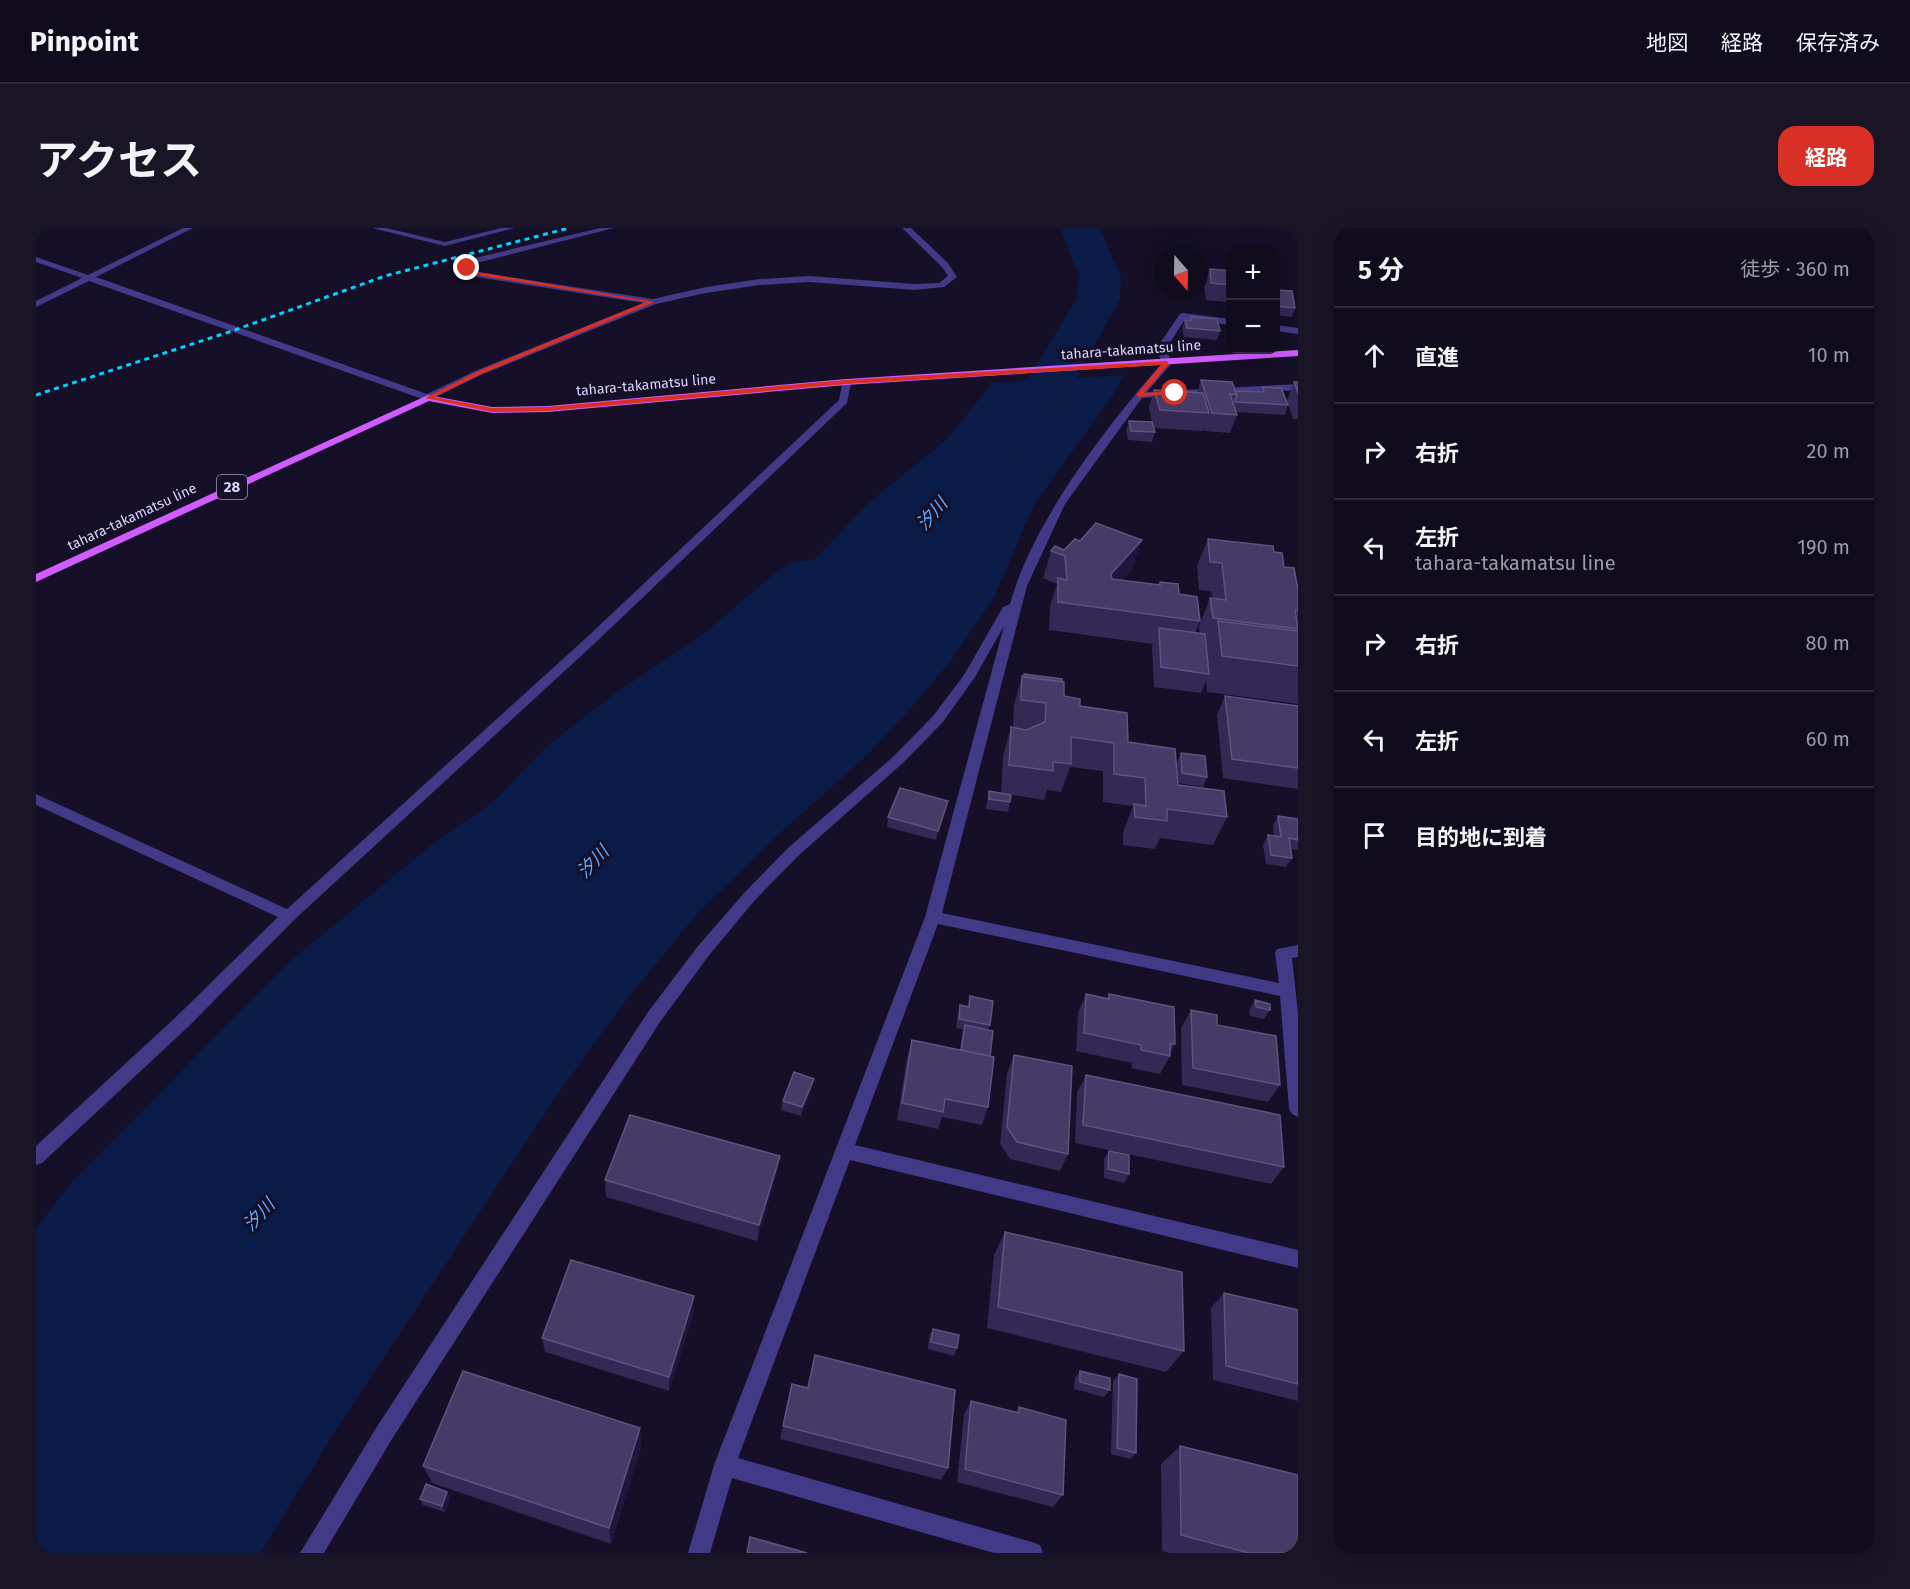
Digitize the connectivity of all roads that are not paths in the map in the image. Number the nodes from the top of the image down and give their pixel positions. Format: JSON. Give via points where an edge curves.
{"nodes":[{"id":1,"x":189,"y":228,"type":"edge"},
{"id":2,"x":376,"y":228,"type":"edge"},
{"id":3,"x":511,"y":228,"type":"edge"},
{"id":4,"x":610,"y":228,"type":"edge"},
{"id":5,"x":906,"y":228,"type":"edge"},
{"id":6,"x":36,"y":259,"type":"edge"},
{"id":7,"x":90,"y":278,"type":"junction"},
{"id":8,"x":653,"y":302,"type":"junction"},
{"id":9,"x":36,"y":304,"type":"edge"},
{"id":10,"x":1226,"y":321,"type":"edge"},
{"id":11,"x":1280,"y":329,"type":"edge"},
{"id":12,"x":1298,"y":331,"type":"edge"},
{"id":13,"x":1298,"y":353,"type":"edge"},
{"id":14,"x":1167,"y":363,"type":"junction"},
{"id":15,"x":846,"y":382,"type":"junction"},
{"id":16,"x":1298,"y":387,"type":"edge"},
{"id":17,"x":1139,"y":395,"type":"junction"},
{"id":18,"x":428,"y":398,"type":"junction"},
{"id":19,"x":36,"y":578,"type":"edge"},
{"id":20,"x":1021,"y":586,"type":"junction"},
{"id":21,"x":36,"y":799,"type":"edge"},
{"id":22,"x":289,"y":916,"type":"junction"},
{"id":23,"x":933,"y":917,"type":"junction"},
{"id":24,"x":1298,"y":951,"type":"edge"},
{"id":25,"x":1288,"y":991,"type":"junction"},
{"id":26,"x":1298,"y":1109,"type":"edge"},
{"id":27,"x":843,"y":1150,"type":"junction"},
{"id":28,"x":36,"y":1157,"type":"edge"},
{"id":29,"x":1298,"y":1259,"type":"edge"},
{"id":30,"x":725,"y":1465,"type":"junction"},
{"id":31,"x":312,"y":1553,"type":"edge"},
{"id":32,"x":699,"y":1553,"type":"edge"},
{"id":33,"x":1032,"y":1553,"type":"edge"}],
"edges":[{"from":1,"to":7,"type":"street"},
{"from":2,"to":3,"type":"street","via":[[445,244]]},
{"from":4,"to":8,"type":"street","via":[[474,261],[467,268],[476,273]]},
{"from":5,"to":8,"type":"street","via":[[953,277],[941,285],[915,287],[809,279],[760,282]]},
{"from":6,"to":7,"type":"street"},
{"from":7,"to":9,"type":"street"},
{"from":7,"to":18,"type":"street"},
{"from":8,"to":18,"type":"street","via":[[478,373]]},
{"from":10,"to":14,"type":"street","via":[[1183,316],[1161,350]]},
{"from":11,"to":12,"type":"street"},
{"from":13,"to":14,"type":"main road","name":"tahara-takamatsu line"},
{"from":14,"to":15,"type":"main road","name":"tahara-takamatsu line"},
{"from":14,"to":17,"type":"street"},
{"from":15,"to":18,"type":"main road","name":"tahara-takamatsu line","via":[[548,409],[492,410]]},
{"from":15,"to":22,"type":"street","via":[[844,401],[590,641]]},
{"from":16,"to":17,"type":"street"},
{"from":17,"to":20,"type":"street","via":[[1060,504]]},
{"from":18,"to":19,"type":"main road","name":"tahara-takamatsu line","number":"28"},
{"from":20,"to":23,"type":"street"},
{"from":20,"to":31,"type":"street","via":[[969,677],[938,719],[750,896],[654,1017],[385,1432]]},
{"from":21,"to":22,"type":"street"},
{"from":22,"to":28,"type":"street"},
{"from":23,"to":25,"type":"street"},
{"from":23,"to":27,"type":"street"},
{"from":24,"to":25,"type":"street","via":[[1283,953]]},
{"from":25,"to":26,"type":"street"},
{"from":27,"to":29,"type":"street"},
{"from":27,"to":30,"type":"street"},
{"from":30,"to":32,"type":"street"},
{"from":30,"to":33,"type":"street"}]}
